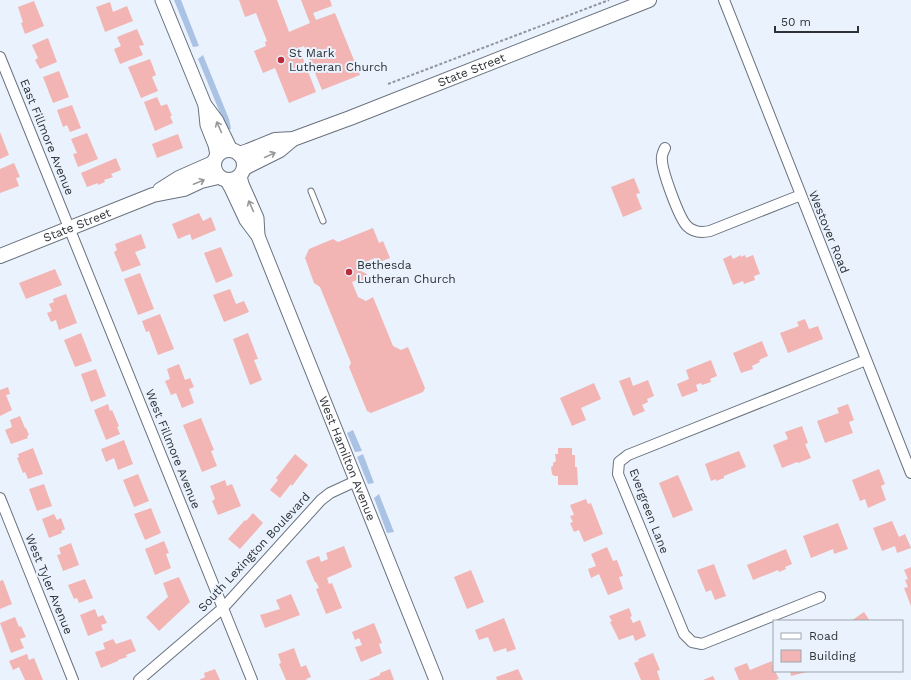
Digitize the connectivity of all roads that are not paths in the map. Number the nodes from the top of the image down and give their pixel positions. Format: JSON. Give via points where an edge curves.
{"nodes":[{"id":1,"x":162,"y":0,"type":"edge"},
{"id":2,"x":648,"y":0,"type":"edge"},
{"id":3,"x":724,"y":0,"type":"edge"},
{"id":4,"x":0,"y":57,"type":"edge"},
{"id":5,"x":205,"y":105,"type":"junction"},
{"id":6,"x":293,"y":139,"type":"junction"},
{"id":7,"x":664,"y":148,"type":"dead end"},
{"id":8,"x":235,"y":152,"type":"junction"},
{"id":9,"x":215,"y":159,"type":"junction"},
{"id":10,"x":242,"y":172,"type":"junction"},
{"id":11,"x":222,"y":179,"type":"junction"},
{"id":12,"x":311,"y":191,"type":"dead end"},
{"id":13,"x":153,"y":194,"type":"junction"},
{"id":14,"x":801,"y":195,"type":"junction"},
{"id":15,"x":322,"y":221,"type":"dead end"},
{"id":16,"x":70,"y":228,"type":"junction"},
{"id":17,"x":258,"y":236,"type":"junction"},
{"id":18,"x":0,"y":256,"type":"edge"},
{"id":19,"x":866,"y":360,"type":"junction"},
{"id":20,"x":911,"y":474,"type":"edge"},
{"id":21,"x":356,"y":480,"type":"junction"},
{"id":22,"x":0,"y":498,"type":"edge"},
{"id":23,"x":820,"y":597,"type":"dead end"},
{"id":24,"x":223,"y":608,"type":"junction"},
{"id":25,"x":73,"y":680,"type":"edge"},
{"id":26,"x":139,"y":680,"type":"edge"},
{"id":27,"x":252,"y":680,"type":"edge"},
{"id":28,"x":436,"y":680,"type":"edge"}],
"edges":[{"from":1,"to":5,"type":"street"},
{"from":2,"to":6,"type":"main road","name":"State Street"},
{"from":3,"to":14,"type":"street","name":"Westover Road"},
{"from":4,"to":16,"type":"street","name":"East Fillmore Avenue"},
{"from":8,"to":5,"type":"street","one_way":true},
{"from":5,"to":9,"type":"street","via":[[207,125],[216,146]]},
{"from":6,"to":8,"type":"main road","name":"State Street","via":[[275,140],[248,151]]},
{"from":10,"to":6,"type":"main road","name":"State Street","one_way":true,"via":[[280,150]]},
{"from":7,"to":14,"type":"street","via":[[661,158],[663,170],[682,218],[686,226],[693,231],[710,231]]},
{"from":8,"to":9,"type":"main road","via":[[221,152]]},
{"from":8,"to":10,"type":"main road","via":[[244,163]]},
{"from":9,"to":11,"type":"main road","via":[[214,168]]},
{"from":9,"to":13,"type":"main road","name":"State Street"},
{"from":10,"to":11,"type":"main road","via":[[232,181]]},
{"from":17,"to":10,"type":"street","name":"West Hamilton Avenue","one_way":true,"via":[[256,218],[242,184]]},
{"from":13,"to":11,"type":"main road","name":"State Street","one_way":true,"via":[[184,189],[201,181]]},
{"from":11,"to":17,"type":"street","name":"West Hamilton Avenue","via":[[231,188],[246,220]]},
{"from":12,"to":15,"type":"lane"},
{"from":13,"to":16,"type":"main road","name":"State Street"},
{"from":14,"to":19,"type":"street","name":"Westover Road"},
{"from":16,"to":18,"type":"main road","name":"State Street"},
{"from":16,"to":24,"type":"street","name":"West Fillmore Avenue"},
{"from":17,"to":21,"type":"street","name":"West Hamilton Avenue"},
{"from":19,"to":20,"type":"street","name":"Westover Road"},
{"from":19,"to":23,"type":"street","name":"Evergreen Lane","via":[[628,455],[619,462],[618,474],[684,634],[692,642],[702,644]]},
{"from":21,"to":24,"type":"street","name":"South Lexington Boulevard","via":[[321,500]]},
{"from":21,"to":28,"type":"street","name":"West Hamilton Avenue"},
{"from":22,"to":25,"type":"street","name":"West Tyler Avenue"},
{"from":24,"to":26,"type":"street","name":"South Lexington Boulevard"},
{"from":24,"to":27,"type":"street","name":"West Fillmore Avenue"}]}
